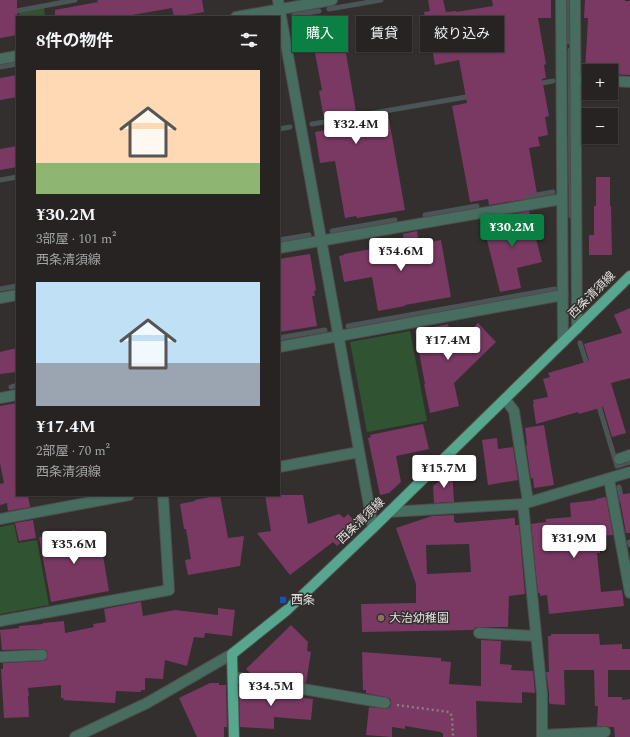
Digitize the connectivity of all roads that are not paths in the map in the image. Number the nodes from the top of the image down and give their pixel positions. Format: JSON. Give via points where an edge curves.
{"nodes":[{"id":1,"x":332,"y":0,"type":"edge"},
{"id":2,"x":561,"y":0,"type":"edge"},
{"id":3,"x":576,"y":0,"type":"edge"},
{"id":4,"x":279,"y":5,"type":"edge"},
{"id":5,"x":240,"y":16,"type":"edge"},
{"id":6,"x":16,"y":56,"type":"edge"},
{"id":7,"x":0,"y":59,"type":"edge"},
{"id":8,"x":576,"y":80,"type":"junction"},
{"id":9,"x":582,"y":80,"type":"edge"},
{"id":10,"x":618,"y":81,"type":"edge"},
{"id":11,"x":630,"y":82,"type":"edge"},
{"id":12,"x":562,"y":199,"type":"junction"},
{"id":13,"x":321,"y":241,"type":"junction"},
{"id":14,"x":280,"y":248,"type":"edge"},
{"id":15,"x":630,"y":276,"type":"edge"},
{"id":16,"x":16,"y":295,"type":"edge"},
{"id":17,"x":563,"y":296,"type":"junction"},
{"id":18,"x":0,"y":298,"type":"edge"},
{"id":19,"x":577,"y":328,"type":"junction"},
{"id":20,"x":338,"y":336,"type":"junction"},
{"id":21,"x":563,"y":342,"type":"junction"},
{"id":22,"x":280,"y":347,"type":"edge"},
{"id":23,"x":16,"y":394,"type":"edge"},
{"id":24,"x":0,"y":398,"type":"edge"},
{"id":25,"x":505,"y":399,"type":"junction"},
{"id":26,"x":359,"y":452,"type":"junction"},
{"id":27,"x":630,"y":455,"type":"edge"},
{"id":28,"x":619,"y":459,"type":"dead end"},
{"id":29,"x":280,"y":467,"type":"edge"},
{"id":30,"x":630,"y":472,"type":"edge"},
{"id":31,"x":609,"y":479,"type":"junction"},
{"id":32,"x":124,"y":496,"type":"edge"},
{"id":33,"x":163,"y":496,"type":"edge"},
{"id":34,"x":526,"y":503,"type":"junction"},
{"id":35,"x":389,"y":512,"type":"junction"},
{"id":36,"x":0,"y":519,"type":"edge"},
{"id":37,"x":373,"y":528,"type":"junction"},
{"id":38,"x":630,"y":593,"type":"edge"},
{"id":39,"x":0,"y":621,"type":"edge"},
{"id":40,"x":479,"y":633,"type":"dead end"},
{"id":41,"x":536,"y":636,"type":"junction"},
{"id":42,"x":232,"y":654,"type":"junction"},
{"id":43,"x":42,"y":656,"type":"dead end"},
{"id":44,"x":0,"y":658,"type":"edge"},
{"id":45,"x":233,"y":677,"type":"junction"},
{"id":46,"x":384,"y":703,"type":"road end"},
{"id":47,"x":605,"y":732,"type":"dead end"},
{"id":48,"x":542,"y":736,"type":"edge"},
{"id":49,"x":75,"y":737,"type":"edge"},
{"id":50,"x":234,"y":737,"type":"edge"}],
"edges":[{"from":1,"to":4,"type":"street"},
{"from":2,"to":12,"type":"street"},
{"from":3,"to":8,"type":"street"},
{"from":4,"to":5,"type":"street"},
{"from":4,"to":13,"type":"street"},
{"from":6,"to":7,"type":"street"},
{"from":8,"to":9,"type":"street"},
{"from":8,"to":19,"type":"street"},
{"from":10,"to":11,"type":"street"},
{"from":12,"to":13,"type":"street"},
{"from":12,"to":17,"type":"street"},
{"from":13,"to":14,"type":"street"},
{"from":13,"to":20,"type":"street"},
{"from":15,"to":19,"type":"main road","name":"西条清須線"},
{"from":16,"to":18,"type":"street"},
{"from":17,"to":20,"type":"street"},
{"from":17,"to":21,"type":"street"},
{"from":19,"to":21,"type":"main road","name":"西条清須線"},
{"from":20,"to":22,"type":"street"},
{"from":20,"to":26,"type":"street"},
{"from":21,"to":25,"type":"main road","name":"西条清須線"},
{"from":23,"to":24,"type":"street"},
{"from":25,"to":34,"type":"street","via":[[514,411]]},
{"from":25,"to":35,"type":"main road","name":"西条清須線"},
{"from":26,"to":29,"type":"street"},
{"from":26,"to":37,"type":"street"},
{"from":27,"to":28,"type":"street"},
{"from":30,"to":31,"type":"street"},
{"from":31,"to":34,"type":"street"},
{"from":31,"to":38,"type":"street"},
{"from":32,"to":36,"type":"street"},
{"from":33,"to":39,"type":"street","via":[[169,590]]},
{"from":34,"to":35,"type":"street"},
{"from":34,"to":41,"type":"street"},
{"from":35,"to":37,"type":"main road","name":"西条清須線"},
{"from":37,"to":42,"type":"main road","name":"西条清須線","via":[[287,610]]},
{"from":40,"to":41,"type":"street"},
{"from":41,"to":48,"type":"street","via":[[542,694]]},
{"from":42,"to":45,"type":"main road"},
{"from":42,"to":49,"type":"street","via":[[147,703]]},
{"from":43,"to":44,"type":"street"},
{"from":45,"to":46,"type":"street"},
{"from":45,"to":50,"type":"main road"},
{"from":47,"to":48,"type":"street"}]}
